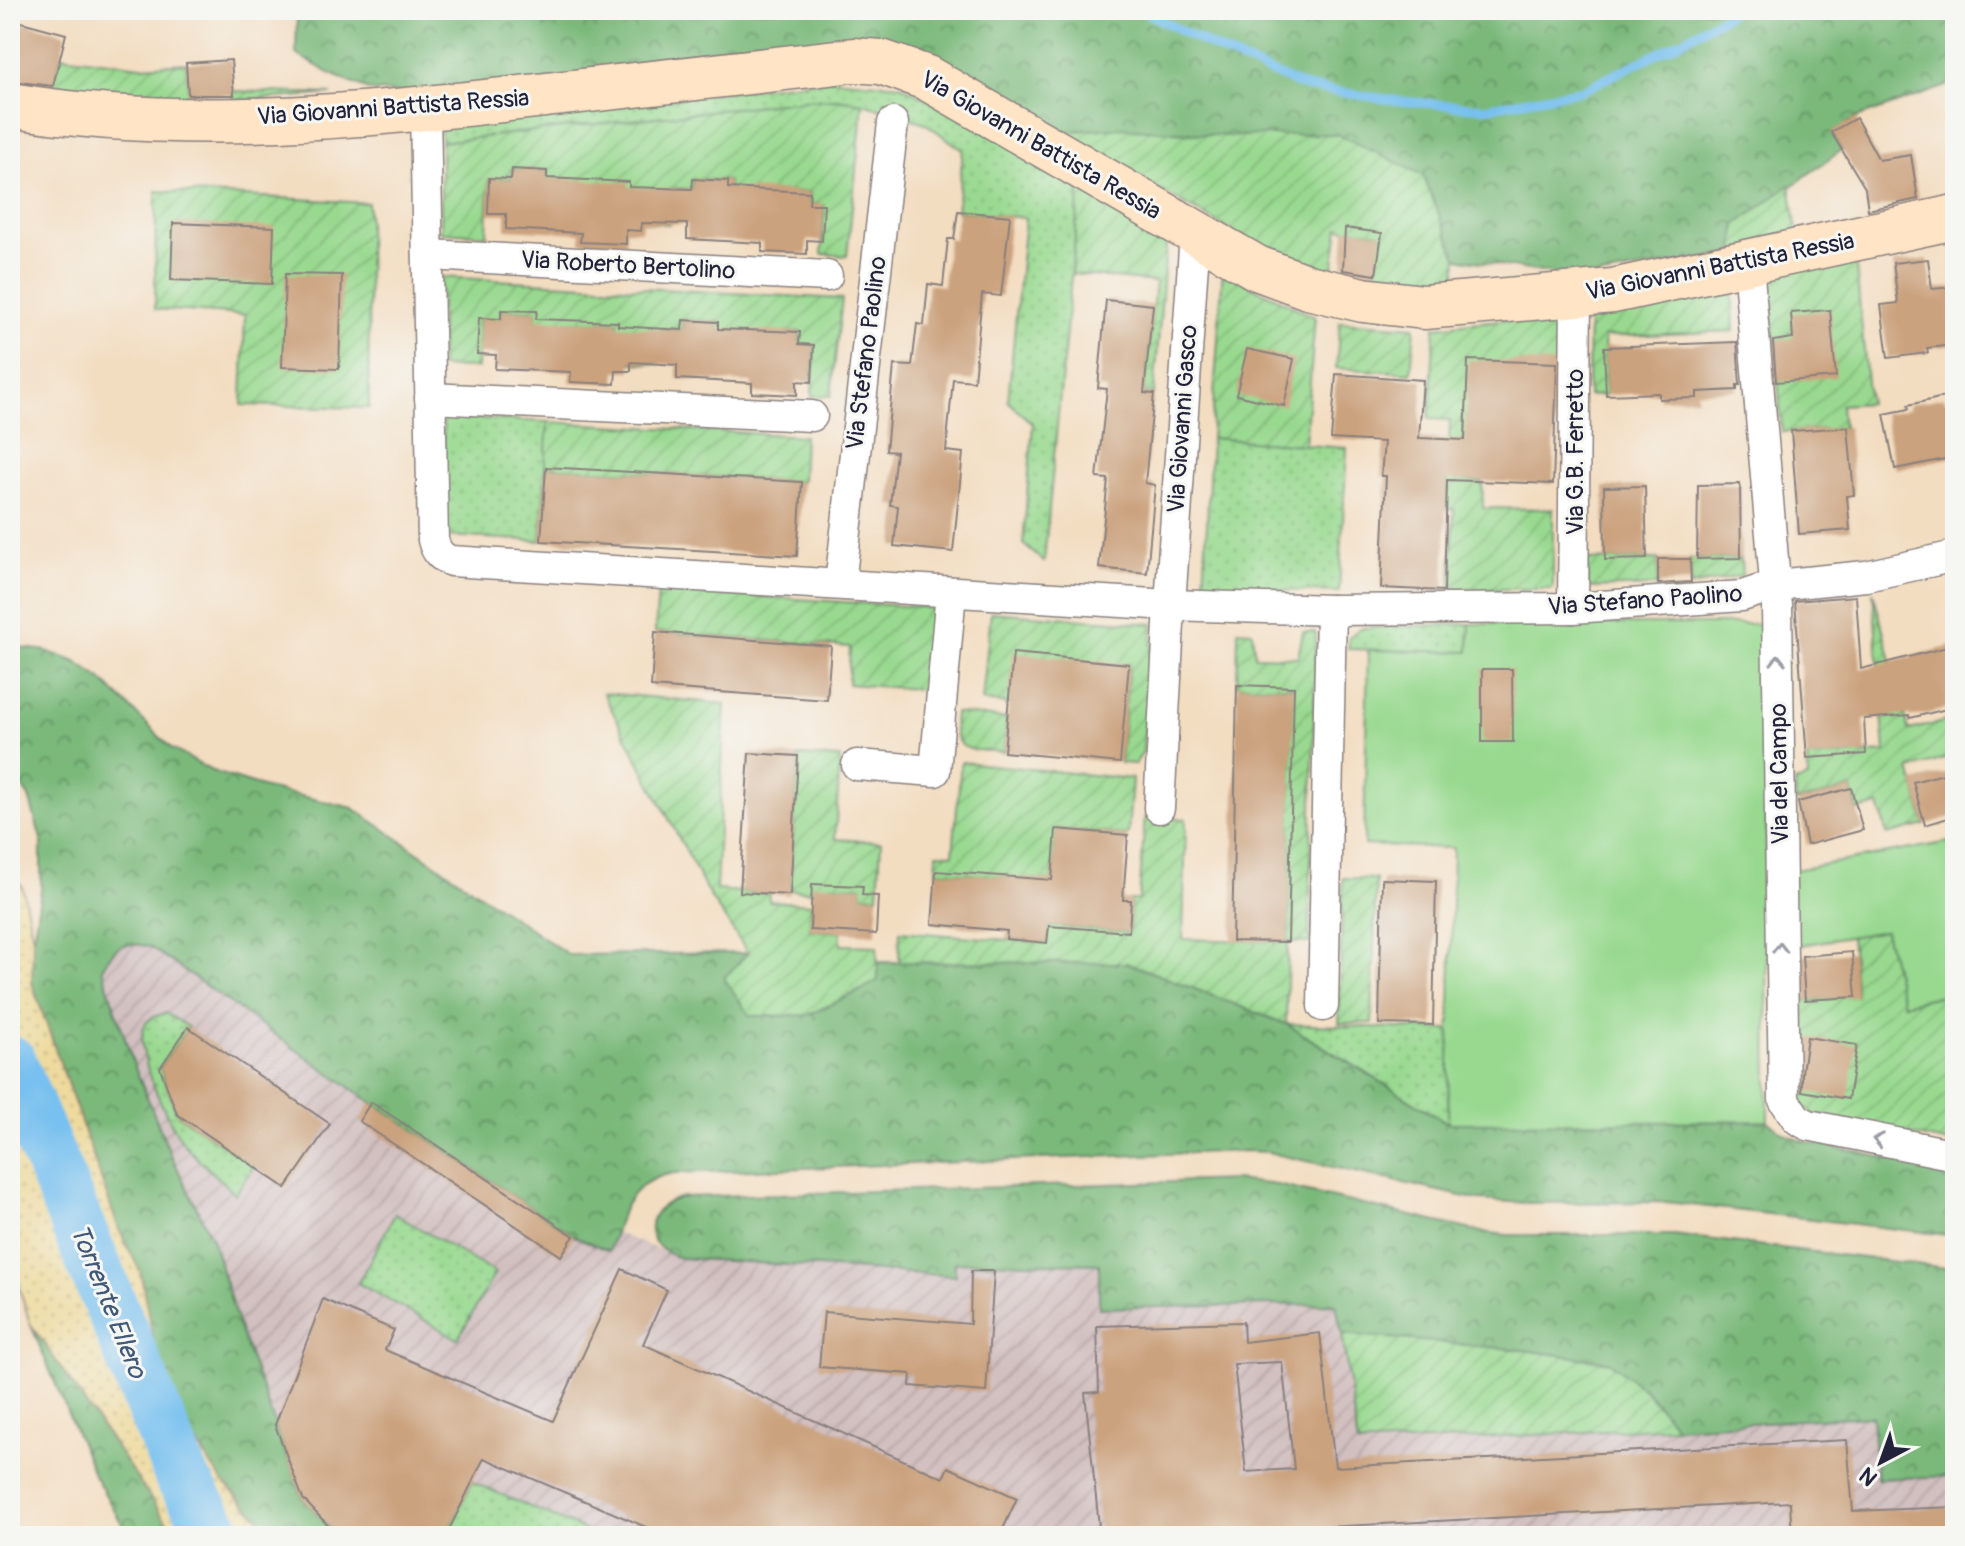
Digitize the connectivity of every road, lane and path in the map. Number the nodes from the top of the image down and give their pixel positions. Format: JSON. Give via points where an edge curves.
{"nodes":[{"id":1,"x":10,"y":105,"type":"edge"},
{"id":2,"x":425,"y":109,"type":"junction"},
{"id":3,"x":893,"y":123,"type":"dead end"},
{"id":4,"x":1955,"y":217,"type":"edge"},
{"id":5,"x":1195,"y":233,"type":"junction"},
{"id":6,"x":428,"y":255,"type":"junction"},
{"id":7,"x":1748,"y":264,"type":"junction"},
{"id":8,"x":827,"y":276,"type":"dead end"},
{"id":9,"x":1576,"y":295,"type":"junction"},
{"id":10,"x":430,"y":398,"type":"junction"},
{"id":11,"x":812,"y":416,"type":"dead end"},
{"id":12,"x":1955,"y":556,"type":"edge"},
{"id":13,"x":840,"y":584,"type":"junction"},
{"id":14,"x":1776,"y":585,"type":"junction"},
{"id":15,"x":951,"y":592,"type":"junction"},
{"id":16,"x":1170,"y":605,"type":"junction"},
{"id":17,"x":1573,"y":608,"type":"junction"},
{"id":18,"x":1331,"y":610,"type":"junction"},
{"id":19,"x":857,"y":765,"type":"dead end"},
{"id":20,"x":1159,"y":808,"type":"dead end"},
{"id":21,"x":1323,"y":1006,"type":"dead end"},
{"id":22,"x":1955,"y":1155,"type":"edge"}],
"edges":[{"from":1,"to":2,"type":"street","name":"Via Giovanni Battista Ressia","via":[[92,118],[175,121]]},
{"from":2,"to":5,"type":"street","name":"Via Giovanni Battista Ressia","via":[[853,60],[881,62],[961,95]]},
{"from":2,"to":6,"type":"street"},
{"from":3,"to":13,"type":"street","name":"Via Stefano Paolino"},
{"from":4,"to":7,"type":"street","name":"Via Giovanni Battista Ressia"},
{"from":5,"to":9,"type":"street","name":"Via Giovanni Battista Ressia","via":[[1274,276],[1363,300],[1424,307]]},
{"from":5,"to":16,"type":"street","name":"Via Giovanni Gasco"},
{"from":6,"to":8,"type":"street","name":"Via Roberto Bertolino"},
{"from":6,"to":10,"type":"street"},
{"from":7,"to":9,"type":"street","name":"Via Giovanni Battista Ressia"},
{"from":7,"to":14,"type":"street","name":"Via del Campo"},
{"from":9,"to":17,"type":"street","name":"Via G.B. Ferretto"},
{"from":10,"to":11,"type":"street"},
{"from":10,"to":13,"type":"street","name":"Via Stefano Paolino","via":[[433,540],[444,558]]},
{"from":12,"to":14,"type":"street","name":"Via Stefano Paolino","via":[[1866,576]]},
{"from":13,"to":15,"type":"street","name":"Via Stefano Paolino"},
{"from":14,"to":17,"type":"street","name":"Via Stefano Paolino","via":[[1742,596]]},
{"from":22,"to":14,"type":"street","name":"Via del Campo","one_way":true,"via":[[1808,1125],[1784,1100]]},
{"from":15,"to":16,"type":"street","name":"Via Stefano Paolino"},
{"from":15,"to":19,"type":"street","via":[[935,771]]},
{"from":16,"to":18,"type":"street","name":"Via Stefano Paolino"},
{"from":16,"to":20,"type":"street"},
{"from":17,"to":18,"type":"street","name":"Via Stefano Paolino"},
{"from":18,"to":21,"type":"street"}]}
